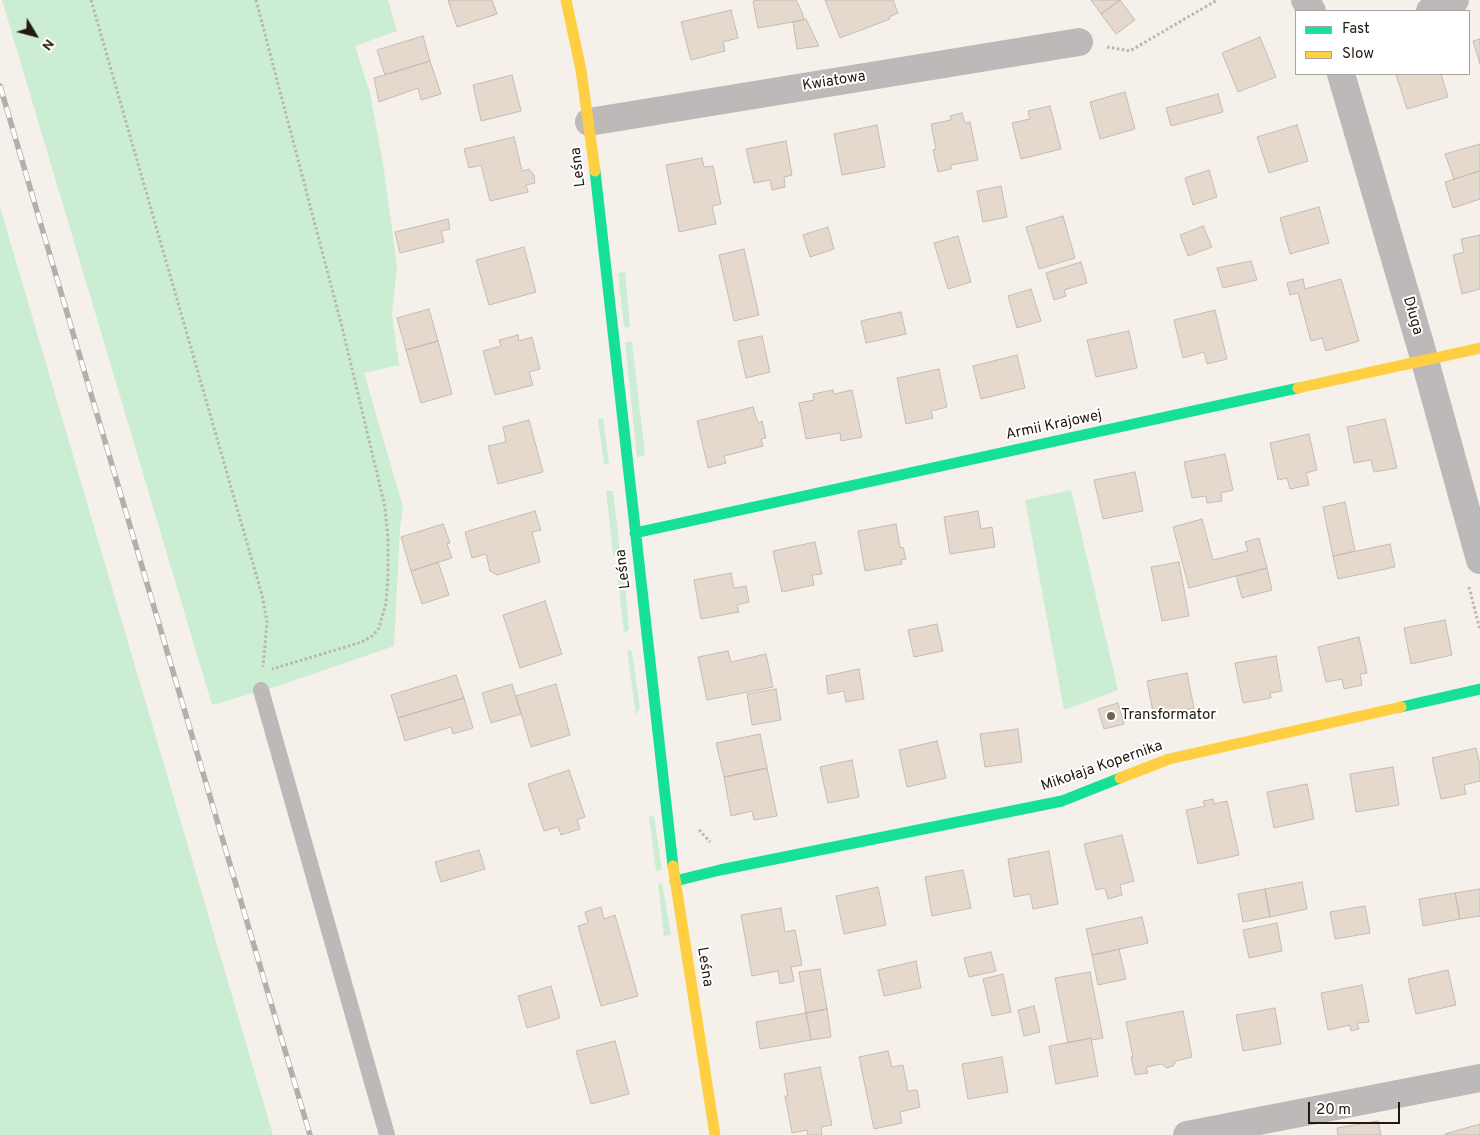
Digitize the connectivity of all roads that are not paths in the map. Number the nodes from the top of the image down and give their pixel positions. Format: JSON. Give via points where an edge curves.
{"nodes":[{"id":1,"x":566,"y":0,"type":"edge"},
{"id":2,"x":1455,"y":0,"type":"edge"},
{"id":3,"x":1432,"y":10,"type":"edge"},
{"id":4,"x":1080,"y":42,"type":"road end"},
{"id":5,"x":1341,"y":75,"type":"edge"},
{"id":6,"x":589,"y":122,"type":"junction"},
{"id":7,"x":1480,"y":348,"type":"edge"},
{"id":8,"x":1425,"y":361,"type":"junction"},
{"id":9,"x":635,"y":533,"type":"junction"},
{"id":10,"x":1474,"y":571,"type":"edge"},
{"id":11,"x":1480,"y":689,"type":"edge"},
{"id":12,"x":261,"y":690,"type":"dead end"},
{"id":13,"x":675,"y":881,"type":"junction"},
{"id":14,"x":1480,"y":1078,"type":"edge"},
{"id":15,"x":387,"y":1135,"type":"edge"},
{"id":16,"x":715,"y":1135,"type":"edge"},
{"id":17,"x":1187,"y":1135,"type":"edge"}],
"edges":[{"from":1,"to":6,"type":"street","name":"Leśna"},
{"from":2,"to":3,"type":"street"},
{"from":4,"to":6,"type":"street","name":"Kwiatowa"},
{"from":5,"to":8,"type":"street","name":"Długa"},
{"from":6,"to":9,"type":"street","name":"Leśna"},
{"from":7,"to":8,"type":"street","name":"Armii Krajowej"},
{"from":8,"to":9,"type":"street","name":"Armii Krajowej"},
{"from":8,"to":10,"type":"street","name":"Długa"},
{"from":9,"to":13,"type":"street","name":"Leśna"},
{"from":11,"to":13,"type":"street","name":"Mikołaja Kopernika","via":[[1169,759],[1062,800]]},
{"from":12,"to":15,"type":"lane"},
{"from":13,"to":16,"type":"street","name":"Leśna"},
{"from":14,"to":17,"type":"street"}]}
